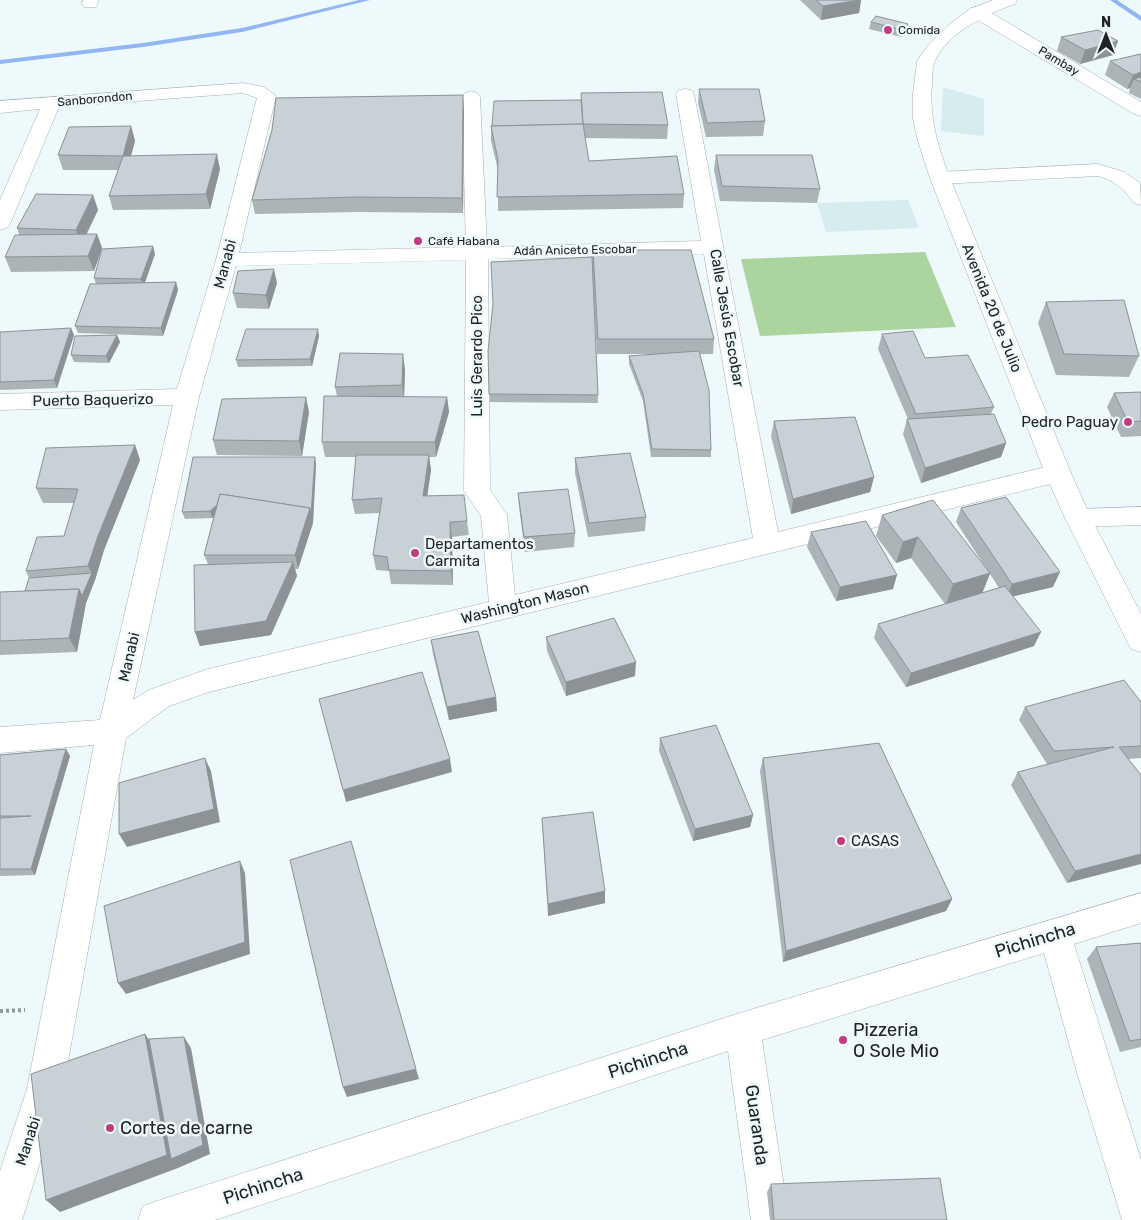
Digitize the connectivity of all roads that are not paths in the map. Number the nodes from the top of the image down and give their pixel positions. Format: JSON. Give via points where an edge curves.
{"nodes":[{"id":1,"x":1009,"y":0,"type":"edge"},
{"id":2,"x":977,"y":12,"type":"junction"},
{"id":3,"x":685,"y":94,"type":"dead end"},
{"id":4,"x":267,"y":96,"type":"joint"},
{"id":5,"x":471,"y":97,"type":"dead end"},
{"id":6,"x":52,"y":102,"type":"junction"},
{"id":7,"x":0,"y":106,"type":"edge"},
{"id":8,"x":1141,"y":110,"type":"edge"},
{"id":9,"x":940,"y":178,"type":"junction"},
{"id":10,"x":1141,"y":199,"type":"edge"},
{"id":11,"x":0,"y":224,"type":"edge"},
{"id":12,"x":714,"y":247,"type":"junction"},
{"id":13,"x":477,"y":253,"type":"junction"},
{"id":14,"x":227,"y":260,"type":"junction"},
{"id":15,"x":187,"y":397,"type":"junction"},
{"id":16,"x":0,"y":402,"type":"edge"},
{"id":17,"x":1058,"y":472,"type":"junction"},
{"id":18,"x":1141,"y":516,"type":"edge"},
{"id":19,"x":1078,"y":518,"type":"junction"},
{"id":20,"x":767,"y":543,"type":"junction"},
{"id":21,"x":503,"y":609,"type":"junction"},
{"id":22,"x":1141,"y":641,"type":"edge"},
{"id":23,"x":112,"y":731,"type":"junction"},
{"id":24,"x":0,"y":740,"type":"edge"},
{"id":25,"x":1141,"y":908,"type":"edge"},
{"id":26,"x":1054,"y":934,"type":"junction"},
{"id":27,"x":743,"y":1029,"type":"junction"},
{"id":28,"x":3,"y":1220,"type":"edge"},
{"id":29,"x":157,"y":1220,"type":"edge"},
{"id":30,"x":770,"y":1220,"type":"edge"},
{"id":31,"x":1141,"y":1220,"type":"edge"}],
"edges":[{"from":1,"to":2,"type":"street","name":"Avenida 20 de Julio"},
{"from":2,"to":8,"type":"street","name":"Pambay"},
{"from":2,"to":9,"type":"street","name":"Avenida 20 de Julio","via":[[947,37],[926,62],[920,107],[928,147]]},
{"from":3,"to":12,"type":"street","name":"Calle Jesús Escobar"},
{"from":4,"to":6,"type":"street","name":"Sanborondon","via":[[243,88]]},
{"from":4,"to":14,"type":"street","name":"Manabi"},
{"from":5,"to":13,"type":"street","name":"Luis Gerardo Pico"},
{"from":6,"to":7,"type":"street"},
{"from":6,"to":11,"type":"street","name":"Sanborondon"},
{"from":9,"to":10,"type":"street","via":[[1098,170],[1115,173],[1129,182]]},
{"from":9,"to":17,"type":"street","name":"Avenida 20 de Julio"},
{"from":12,"to":13,"type":"street","name":"Adán Aniceto Escobar"},
{"from":12,"to":20,"type":"street","name":"Calle Jesús Escobar"},
{"from":13,"to":14,"type":"street","name":"Adán Aniceto Escobar"},
{"from":13,"to":21,"type":"street","name":"Luis Gerardo Pico","via":[[477,491],[494,515]]},
{"from":14,"to":15,"type":"street","name":"Manabi"},
{"from":15,"to":16,"type":"street","name":"Puerto Baquerizo"},
{"from":15,"to":23,"type":"street","name":"Manabi"},
{"from":17,"to":19,"type":"street","name":"Avenida 20 de Julio"},
{"from":17,"to":20,"type":"street","name":"Washington Mason"},
{"from":18,"to":19,"type":"street"},
{"from":19,"to":22,"type":"street","name":"Avenida 20 de Julio"},
{"from":20,"to":21,"type":"street","name":"Washington Mason"},
{"from":21,"to":23,"type":"street","name":"Washington Mason","via":[[208,681],[159,698]]},
{"from":23,"to":24,"type":"street"},
{"from":23,"to":28,"type":"street","name":"Manabi","via":[[45,1089]]},
{"from":25,"to":26,"type":"street","name":"Pichincha"},
{"from":26,"to":27,"type":"street","name":"Pichincha"},
{"from":26,"to":31,"type":"street"},
{"from":27,"to":29,"type":"street","name":"Pichincha"},
{"from":27,"to":30,"type":"street","name":"Guaranda"}]}
